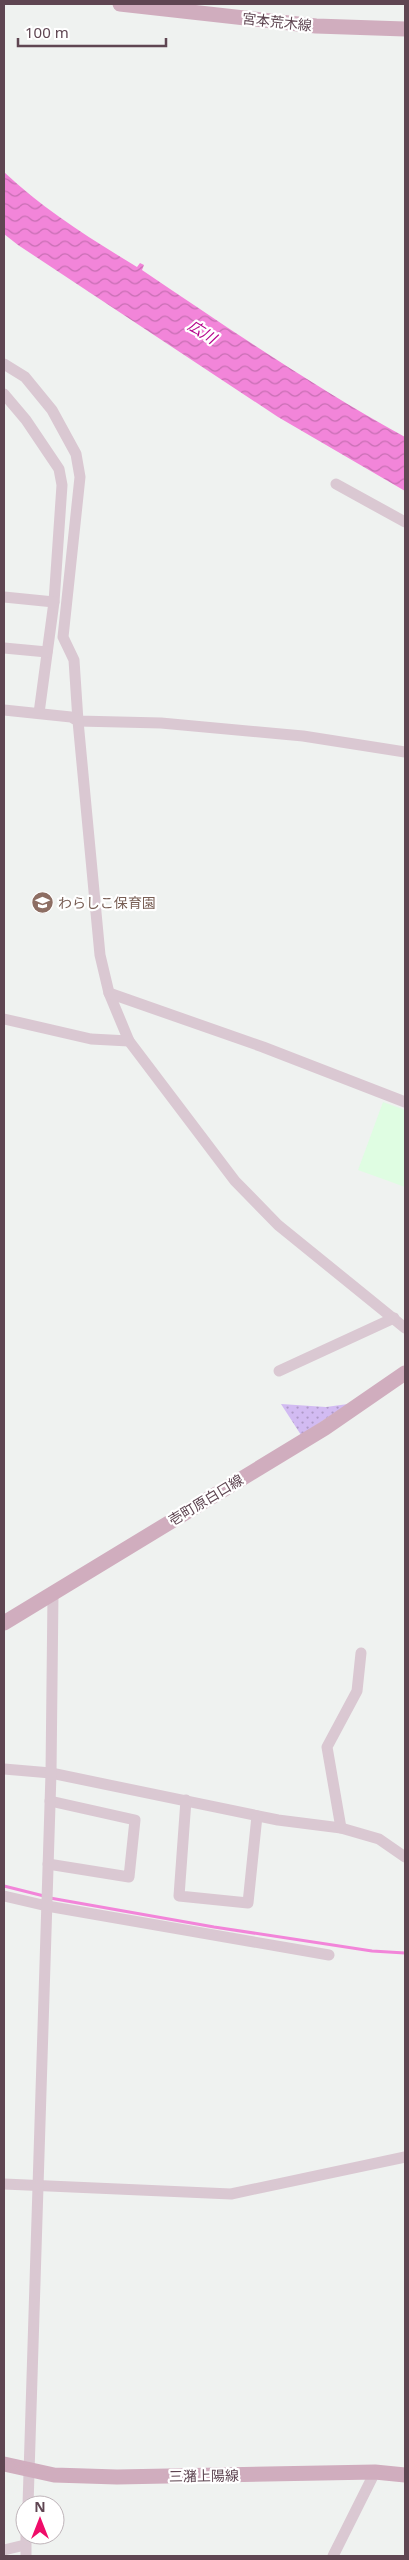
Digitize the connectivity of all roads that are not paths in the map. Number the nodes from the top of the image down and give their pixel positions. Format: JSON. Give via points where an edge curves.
{"nodes":[{"id":1,"x":120,"y":4,"type":"edge"},
{"id":2,"x":405,"y":29,"type":"edge"},
{"id":3,"x":4,"y":364,"type":"edge"},
{"id":4,"x":4,"y":394,"type":"edge"},
{"id":5,"x":336,"y":484,"type":"dead end"},
{"id":6,"x":405,"y":522,"type":"edge"},
{"id":7,"x":4,"y":597,"type":"edge"},
{"id":8,"x":54,"y":602,"type":"junction"},
{"id":9,"x":4,"y":648,"type":"edge"},
{"id":10,"x":47,"y":652,"type":"junction"},
{"id":11,"x":4,"y":710,"type":"edge"},
{"id":12,"x":39,"y":713,"type":"junction"},
{"id":13,"x":78,"y":721,"type":"junction"},
{"id":14,"x":405,"y":752,"type":"edge"},
{"id":15,"x":109,"y":993,"type":"junction"},
{"id":16,"x":4,"y":1019,"type":"edge"},
{"id":17,"x":129,"y":1041,"type":"junction"},
{"id":18,"x":405,"y":1102,"type":"edge"},
{"id":19,"x":394,"y":1318,"type":"junction"},
{"id":20,"x":405,"y":1328,"type":"edge"},
{"id":21,"x":279,"y":1372,"type":"dead end"},
{"id":22,"x":405,"y":1373,"type":"edge"},
{"id":23,"x":53,"y":1593,"type":"junction"},
{"id":24,"x":4,"y":1623,"type":"edge"},
{"id":25,"x":361,"y":1653,"type":"dead end"},
{"id":26,"x":4,"y":1769,"type":"edge"},
{"id":27,"x":51,"y":1773,"type":"junction"},
{"id":28,"x":186,"y":1800,"type":"junction"},
{"id":29,"x":50,"y":1801,"type":"junction"},
{"id":30,"x":257,"y":1816,"type":"junction"},
{"id":31,"x":341,"y":1828,"type":"junction"},
{"id":32,"x":405,"y":1857,"type":"edge"},
{"id":33,"x":48,"y":1864,"type":"junction"},
{"id":34,"x":4,"y":1896,"type":"edge"},
{"id":35,"x":47,"y":1906,"type":"junction"},
{"id":36,"x":329,"y":1955,"type":"dead end"},
{"id":37,"x":405,"y":2157,"type":"edge"},
{"id":38,"x":4,"y":2184,"type":"edge"},
{"id":39,"x":39,"y":2186,"type":"junction"},
{"id":40,"x":4,"y":2464,"type":"edge"},
{"id":41,"x":30,"y":2471,"type":"junction"},
{"id":42,"x":375,"y":2472,"type":"junction"},
{"id":43,"x":405,"y":2475,"type":"edge"},
{"id":44,"x":29,"y":2495,"type":"edge"},
{"id":45,"x":26,"y":2546,"type":"edge"},
{"id":46,"x":4,"y":2550,"type":"edge"},
{"id":47,"x":333,"y":2556,"type":"edge"}],
"edges":[{"from":1,"to":2,"type":"main road","name":"宮本荒木線","via":[[316,26]]},
{"from":3,"to":13,"type":"street","via":[[25,377],[52,410],[76,454],[80,477],[63,637],[74,660]]},
{"from":4,"to":8,"type":"street","via":[[60,469],[61,510]]},
{"from":5,"to":6,"type":"street"},
{"from":7,"to":8,"type":"street"},
{"from":8,"to":10,"type":"street"},
{"from":9,"to":10,"type":"street"},
{"from":10,"to":12,"type":"street"},
{"from":11,"to":12,"type":"street"},
{"from":12,"to":13,"type":"street","via":[[71,717]]},
{"from":13,"to":14,"type":"street","via":[[161,723],[303,736]]},
{"from":13,"to":15,"type":"street","via":[[100,955]]},
{"from":15,"to":17,"type":"street"},
{"from":15,"to":18,"type":"street","via":[[263,1047]]},
{"from":16,"to":17,"type":"street","via":[[91,1039]]},
{"from":17,"to":19,"type":"street","via":[[235,1181],[278,1225]]},
{"from":19,"to":20,"type":"street"},
{"from":19,"to":21,"type":"street"},
{"from":22,"to":23,"type":"main road","name":"壱町原白口線","via":[[325,1428]]},
{"from":23,"to":24,"type":"main road","name":"壱町原白口線"},
{"from":23,"to":27,"type":"street"},
{"from":25,"to":31,"type":"street","via":[[356,1691],[327,1747]]},
{"from":26,"to":27,"type":"street"},
{"from":27,"to":28,"type":"street"},
{"from":27,"to":29,"type":"street"},
{"from":28,"to":30,"type":"street"},
{"from":28,"to":30,"type":"street","via":[[179,1896],[248,1903]]},
{"from":29,"to":33,"type":"street"},
{"from":29,"to":33,"type":"street","via":[[135,1820],[130,1878]]},
{"from":30,"to":31,"type":"street"},
{"from":31,"to":32,"type":"street","via":[[379,1840]]},
{"from":33,"to":35,"type":"street"},
{"from":34,"to":35,"type":"street"},
{"from":35,"to":36,"type":"street"},
{"from":35,"to":39,"type":"street"},
{"from":37,"to":39,"type":"street","via":[[230,2194]]},
{"from":38,"to":39,"type":"street"},
{"from":39,"to":41,"type":"street"},
{"from":40,"to":41,"type":"main road","name":"三潴上陽線"},
{"from":41,"to":42,"type":"main road","name":"三潴上陽線","via":[[117,2477]]},
{"from":41,"to":44,"type":"street"},
{"from":42,"to":43,"type":"main road","name":"三潴上陽線"},
{"from":42,"to":47,"type":"street"},
{"from":45,"to":46,"type":"street"}]}
